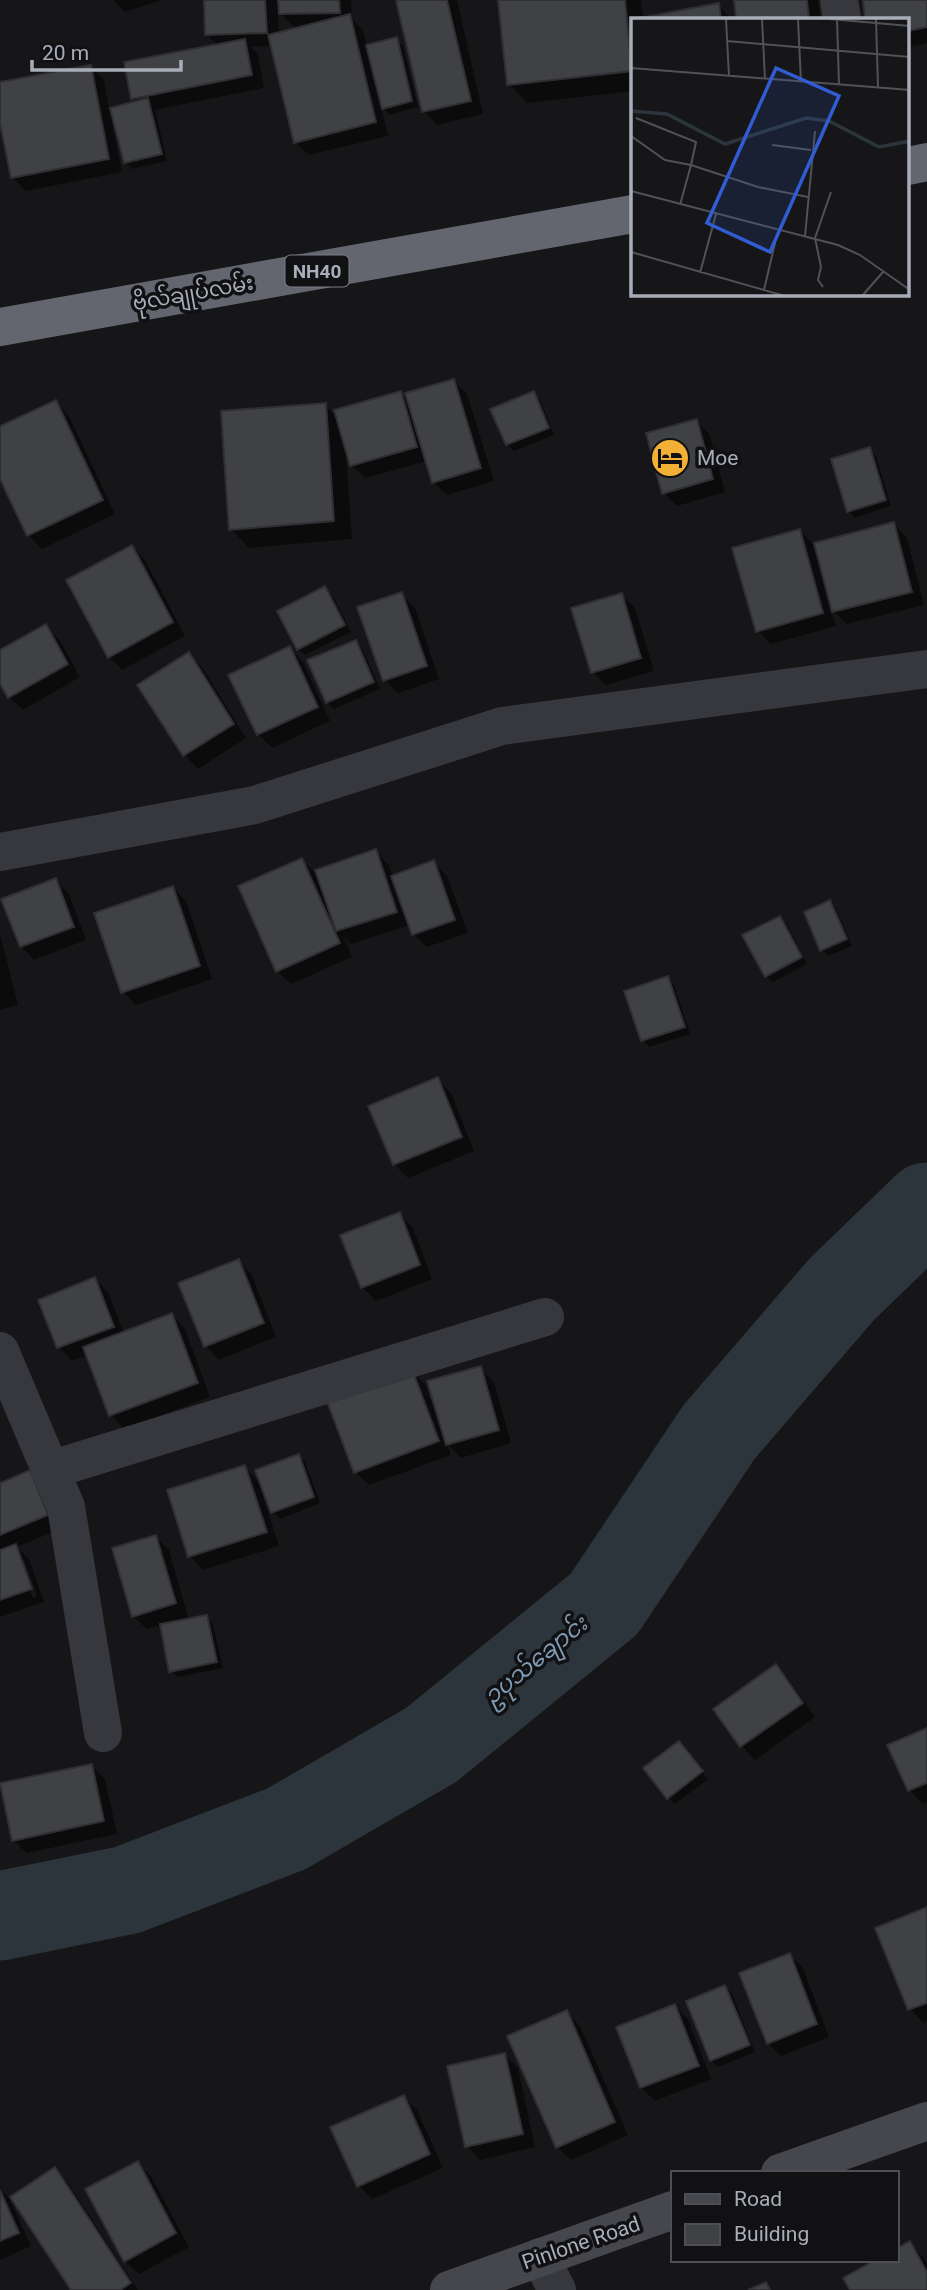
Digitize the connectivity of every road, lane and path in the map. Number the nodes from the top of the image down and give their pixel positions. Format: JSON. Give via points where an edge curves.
{"nodes":[{"id":1,"x":839,"y":0,"type":"edge"},
{"id":2,"x":842,"y":18,"type":"edge"},
{"id":3,"x":927,"y":162,"type":"edge"},
{"id":4,"x":909,"y":166,"type":"edge"},
{"id":5,"x":631,"y":214,"type":"edge"},
{"id":6,"x":0,"y":327,"type":"edge"},
{"id":7,"x":927,"y":669,"type":"edge"},
{"id":8,"x":0,"y":852,"type":"edge"},
{"id":9,"x":545,"y":1317,"type":"dead end"},
{"id":10,"x":0,"y":1351,"type":"edge"},
{"id":11,"x":50,"y":1470,"type":"junction"},
{"id":12,"x":103,"y":1733,"type":"dead end"},
{"id":13,"x":927,"y":2121,"type":"edge"},
{"id":14,"x":786,"y":2171,"type":"edge"},
{"id":15,"x":671,"y":2211,"type":"edge"},
{"id":16,"x":548,"y":2274,"type":"edge"},
{"id":17,"x":449,"y":2290,"type":"edge"}],
"edges":[{"from":1,"to":2,"type":"street"},
{"from":3,"to":4,"type":"highway"},
{"from":5,"to":6,"type":"highway","name":"ဗိုလ်ချုပ်လမ်း","number":"NH40"},
{"from":7,"to":8,"type":"street","via":[[502,726],[255,805]]},
{"from":9,"to":11,"type":"street"},
{"from":10,"to":11,"type":"street"},
{"from":11,"to":12,"type":"street","via":[[66,1507]]},
{"from":13,"to":14,"type":"street"},
{"from":15,"to":16,"type":"street","name":"Pinlone Road"},
{"from":16,"to":17,"type":"street","name":"Pinlone Road"}]}
